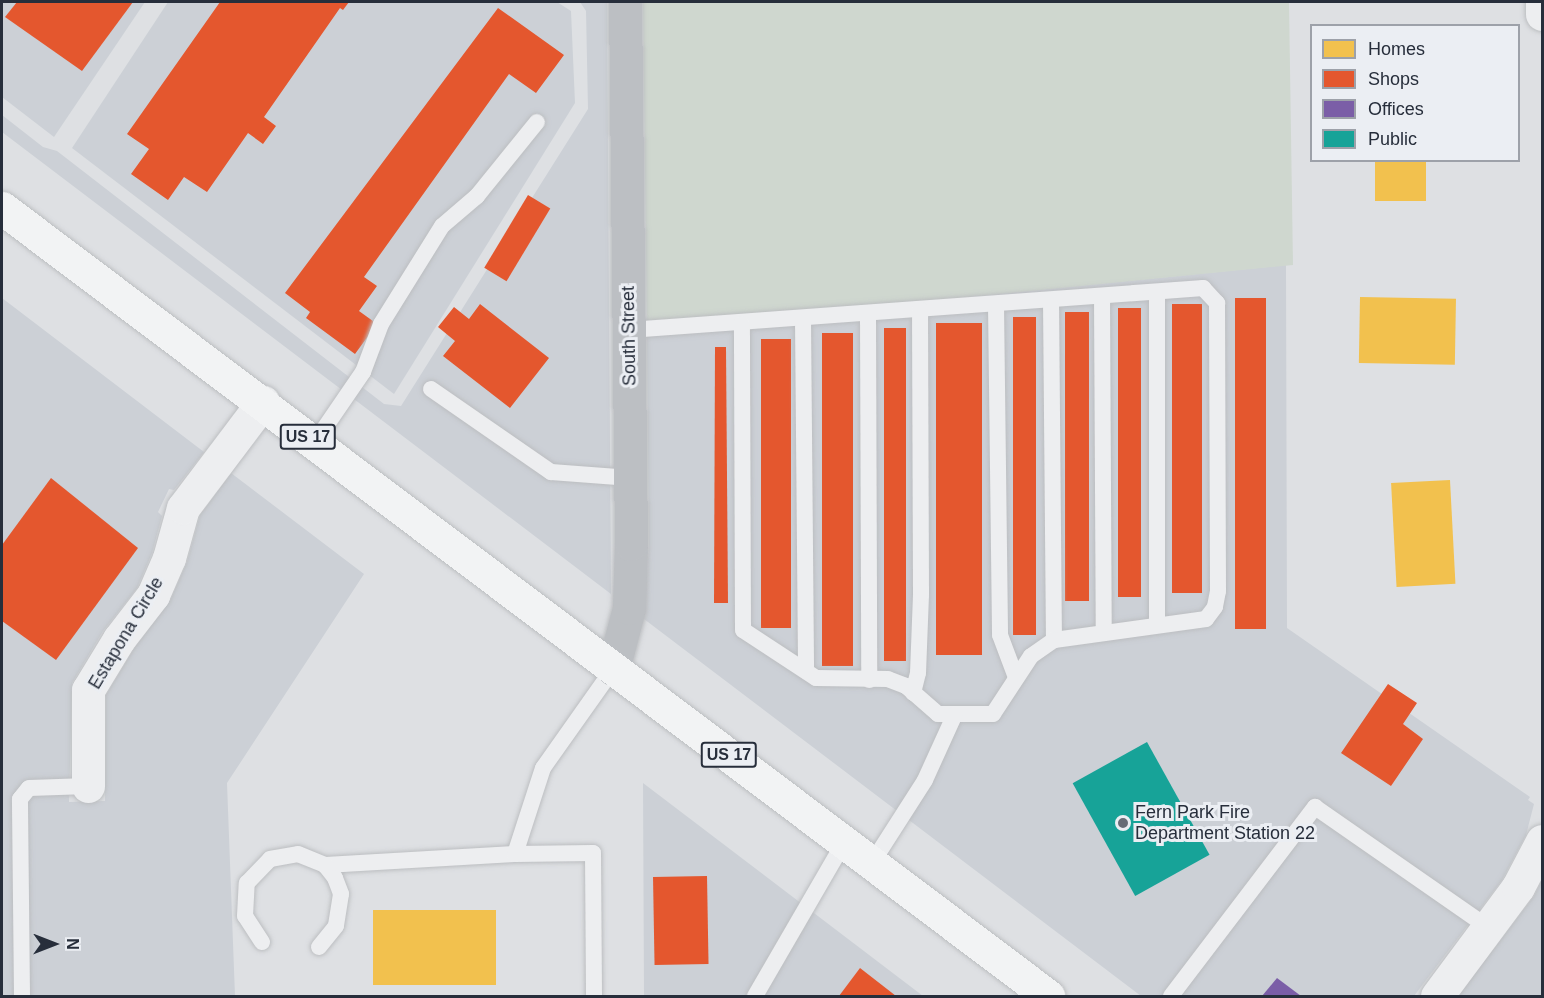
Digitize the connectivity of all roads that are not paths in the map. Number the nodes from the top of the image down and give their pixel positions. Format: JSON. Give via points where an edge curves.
{"nodes":[{"id":1,"x":624,"y":2,"type":"edge"},
{"id":2,"x":1542,"y":2,"type":"edge"},
{"id":3,"x":1542,"y":14,"type":"edge"},
{"id":4,"x":537,"y":122,"type":"dead end"},
{"id":5,"x":2,"y":208,"type":"edge"},
{"id":6,"x":1157,"y":292,"type":"junction"},
{"id":7,"x":1102,"y":296,"type":"junction"},
{"id":8,"x":1051,"y":300,"type":"junction"},
{"id":9,"x":996,"y":304,"type":"junction"},
{"id":10,"x":920,"y":310,"type":"junction"},
{"id":11,"x":867,"y":314,"type":"junction"},
{"id":12,"x":803,"y":319,"type":"junction"},
{"id":13,"x":742,"y":324,"type":"junction"},
{"id":14,"x":629,"y":330,"type":"junction"},
{"id":15,"x":431,"y":389,"type":"dead end"},
{"id":16,"x":263,"y":402,"type":"junction"},
{"id":17,"x":315,"y":442,"type":"junction"},
{"id":18,"x":631,"y":478,"type":"junction"},
{"id":19,"x":1157,"y":626,"type":"junction"},
{"id":20,"x":1104,"y":633,"type":"junction"},
{"id":21,"x":1054,"y":640,"type":"junction"},
{"id":22,"x":613,"y":669,"type":"junction"},
{"id":23,"x":806,"y":671,"type":"junction"},
{"id":24,"x":1015,"y":675,"type":"junction"},
{"id":25,"x":868,"y":680,"type":"junction"},
{"id":26,"x":913,"y":693,"type":"junction"},
{"id":27,"x":955,"y":714,"type":"junction"},
{"id":28,"x":88,"y":786,"type":"joint"},
{"id":29,"x":845,"y":841,"type":"junction"},
{"id":30,"x":1542,"y":841,"type":"edge"},
{"id":31,"x":515,"y":854,"type":"junction"},
{"id":32,"x":872,"y":863,"type":"junction"},
{"id":33,"x":324,"y":865,"type":"junction"},
{"id":34,"x":1489,"y":928,"type":"junction"},
{"id":35,"x":262,"y":942,"type":"dead end"},
{"id":36,"x":319,"y":947,"type":"dead end"},
{"id":37,"x":22,"y":996,"type":"edge"},
{"id":38,"x":594,"y":996,"type":"edge"},
{"id":39,"x":755,"y":996,"type":"edge"},
{"id":40,"x":1048,"y":996,"type":"edge"},
{"id":41,"x":1171,"y":996,"type":"edge"},
{"id":42,"x":1437,"y":996,"type":"edge"}],
"edges":[{"from":1,"to":14,"type":"street","name":"South Street"},
{"from":2,"to":3,"type":"street"},
{"from":4,"to":17,"type":"lane","via":[[477,196],[442,226],[381,324],[363,372]]},
{"from":5,"to":16,"type":"main road","number":"US 17"},
{"from":6,"to":7,"type":"lane"},
{"from":6,"to":19,"type":"lane"},
{"from":6,"to":19,"type":"lane","via":[[1203,288],[1217,303],[1218,591],[1215,607],[1206,619]]},
{"from":7,"to":8,"type":"lane"},
{"from":7,"to":20,"type":"lane"},
{"from":8,"to":9,"type":"lane"},
{"from":8,"to":21,"type":"lane"},
{"from":9,"to":10,"type":"lane"},
{"from":9,"to":24,"type":"lane","via":[[1000,635]]},
{"from":10,"to":11,"type":"lane"},
{"from":10,"to":26,"type":"lane","via":[[921,594]]},
{"from":11,"to":12,"type":"lane"},
{"from":11,"to":25,"type":"lane"},
{"from":12,"to":13,"type":"lane"},
{"from":12,"to":23,"type":"lane"},
{"from":13,"to":14,"type":"lane"},
{"from":13,"to":23,"type":"lane","via":[[743,630]]},
{"from":14,"to":18,"type":"street","name":"South Street"},
{"from":15,"to":18,"type":"lane","via":[[551,472]]},
{"from":16,"to":17,"type":"main road","number":"US 17"},
{"from":16,"to":28,"type":"street","name":"Estapona Circle","via":[[183,508],[169,558],[153,595],[119,639],[88,690]]},
{"from":17,"to":22,"type":"main road","number":"US 17"},
{"from":18,"to":22,"type":"street","name":"South Street","via":[[630,595]]},
{"from":19,"to":20,"type":"lane"},
{"from":20,"to":21,"type":"lane"},
{"from":21,"to":24,"type":"lane","via":[[1030,656]]},
{"from":22,"to":29,"type":"main road","number":"US 17"},
{"from":22,"to":31,"type":"lane","via":[[543,768]]},
{"from":23,"to":25,"type":"lane","via":[[816,678]]},
{"from":24,"to":27,"type":"lane","via":[[993,714]]},
{"from":25,"to":26,"type":"lane","via":[[888,680]]},
{"from":26,"to":27,"type":"lane","via":[[938,714]]},
{"from":27,"to":32,"type":"lane","via":[[925,780]]},
{"from":28,"to":37,"type":"lane","via":[[29,788],[20,798]]},
{"from":29,"to":32,"type":"main road","number":"US 17"},
{"from":29,"to":39,"type":"lane"},
{"from":30,"to":34,"type":"street","via":[[1518,887]]},
{"from":31,"to":33,"type":"lane"},
{"from":31,"to":38,"type":"lane","via":[[593,854]]},
{"from":32,"to":40,"type":"main road","number":"US 17"},
{"from":33,"to":35,"type":"lane","via":[[305,856],[284,854],[256,869],[247,883],[245,916]]},
{"from":33,"to":36,"type":"lane","via":[[335,878],[342,911],[336,926]]},
{"from":34,"to":41,"type":"lane","via":[[1315,807]]},
{"from":34,"to":42,"type":"street"}]}
